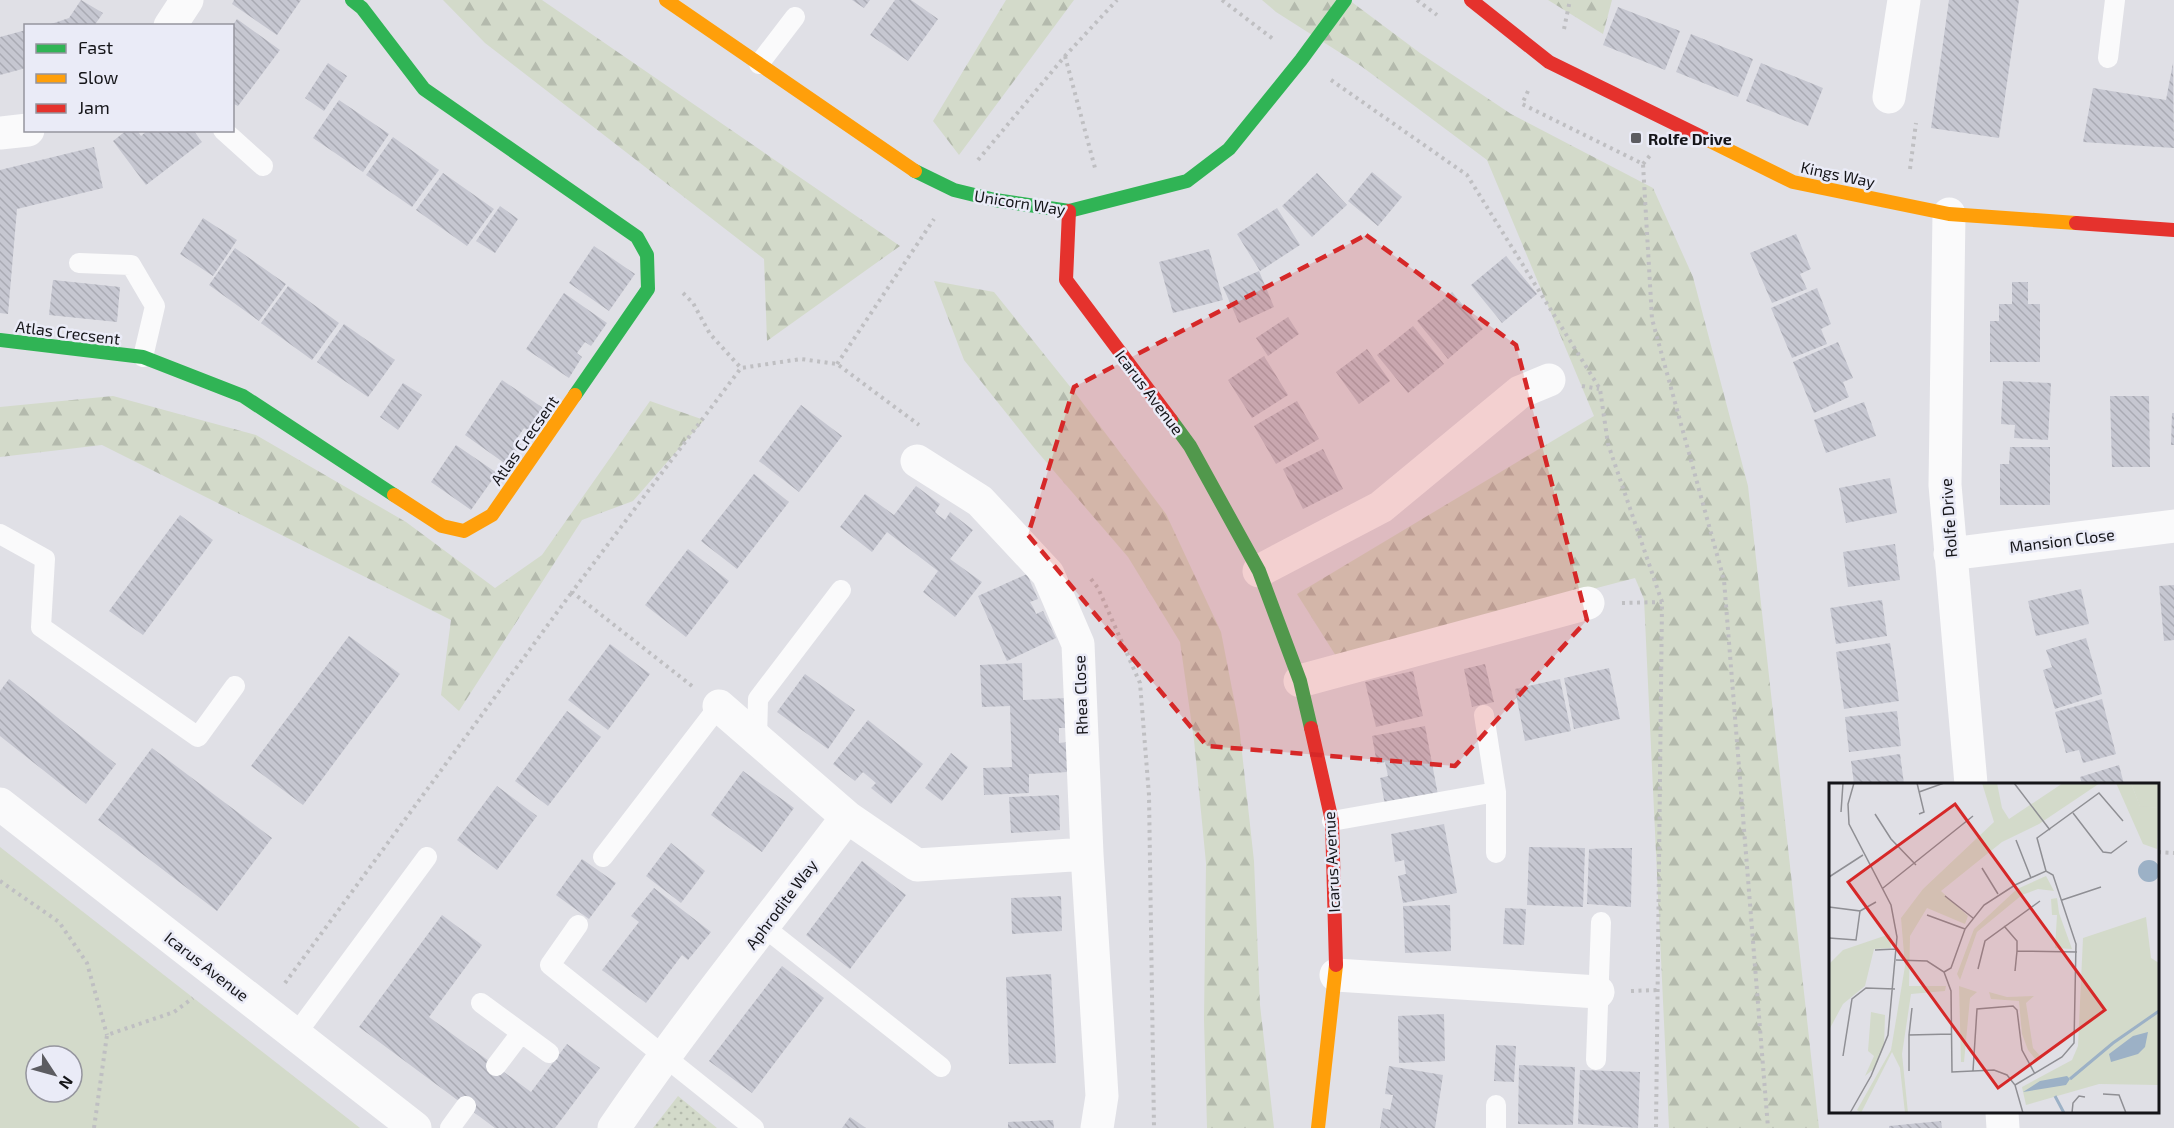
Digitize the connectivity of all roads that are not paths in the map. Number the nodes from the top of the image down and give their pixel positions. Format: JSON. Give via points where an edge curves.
{"nodes":[{"id":1,"x":187,"y":0,"type":"edge"},
{"id":2,"x":351,"y":0,"type":"edge"},
{"id":3,"x":666,"y":0,"type":"edge"},
{"id":4,"x":1346,"y":0,"type":"edge"},
{"id":5,"x":1471,"y":0,"type":"edge"},
{"id":6,"x":1904,"y":0,"type":"edge"},
{"id":7,"x":2115,"y":0,"type":"edge"},
{"id":8,"x":795,"y":17,"type":"dead end"},
{"id":9,"x":171,"y":24,"type":"edge"},
{"id":10,"x":2108,"y":58,"type":"dead end"},
{"id":11,"x":759,"y":64,"type":"junction"},
{"id":12,"x":1889,"y":97,"type":"dead end"},
{"id":13,"x":24,"y":130,"type":"edge"},
{"id":14,"x":225,"y":132,"type":"edge"},
{"id":15,"x":0,"y":133,"type":"edge"},
{"id":16,"x":263,"y":166,"type":"dead end"},
{"id":17,"x":1069,"y":211,"type":"junction"},
{"id":18,"x":1949,"y":214,"type":"junction"},
{"id":19,"x":2174,"y":230,"type":"edge"},
{"id":20,"x":79,"y":262,"type":"dead end"},
{"id":21,"x":0,"y":340,"type":"edge"},
{"id":22,"x":143,"y":357,"type":"junction"},
{"id":23,"x":1549,"y":380,"type":"dead end"},
{"id":24,"x":917,"y":461,"type":"dead end"},
{"id":25,"x":2174,"y":526,"type":"edge"},
{"id":26,"x":0,"y":534,"type":"edge"},
{"id":27,"x":1950,"y":554,"type":"junction"},
{"id":28,"x":1259,"y":571,"type":"junction"},
{"id":29,"x":842,"y":590,"type":"dead end"},
{"id":30,"x":1588,"y":603,"type":"dead end"},
{"id":31,"x":1300,"y":681,"type":"junction"},
{"id":32,"x":235,"y":686,"type":"dead end"},
{"id":33,"x":718,"y":706,"type":"joint"},
{"id":34,"x":1484,"y":715,"type":"dead end"},
{"id":35,"x":757,"y":740,"type":"junction"},
{"id":36,"x":1971,"y":783,"type":"edge"},
{"id":37,"x":1496,"y":792,"type":"junction"},
{"id":38,"x":0,"y":804,"type":"edge"},
{"id":39,"x":847,"y":816,"type":"junction"},
{"id":40,"x":1332,"y":821,"type":"junction"},
{"id":41,"x":1496,"y":853,"type":"dead end"},
{"id":42,"x":1087,"y":854,"type":"junction"},
{"id":43,"x":427,"y":857,"type":"dead end"},
{"id":44,"x":603,"y":857,"type":"dead end"},
{"id":45,"x":1601,"y":922,"type":"dead end"},
{"id":46,"x":578,"y":925,"type":"dead end"},
{"id":47,"x":764,"y":927,"type":"junction"},
{"id":48,"x":1336,"y":975,"type":"junction"},
{"id":49,"x":1598,"y":992,"type":"junction"},
{"id":50,"x":481,"y":1003,"type":"dead end"},
{"id":51,"x":520,"y":1033,"type":"junction"},
{"id":52,"x":296,"y":1034,"type":"junction"},
{"id":53,"x":549,"y":1053,"type":"dead end"},
{"id":54,"x":663,"y":1057,"type":"junction"},
{"id":55,"x":1596,"y":1060,"type":"dead end"},
{"id":56,"x":496,"y":1066,"type":"dead end"},
{"id":57,"x":941,"y":1067,"type":"dead end"},
{"id":58,"x":1496,"y":1105,"type":"dead end"},
{"id":59,"x":466,"y":1106,"type":"dead end"},
{"id":60,"x":2002,"y":1113,"type":"edge"},
{"id":61,"x":414,"y":1128,"type":"edge"},
{"id":62,"x":450,"y":1128,"type":"edge"},
{"id":63,"x":614,"y":1128,"type":"edge"},
{"id":64,"x":754,"y":1128,"type":"edge"},
{"id":65,"x":1097,"y":1128,"type":"edge"},
{"id":66,"x":1318,"y":1128,"type":"edge"},
{"id":67,"x":1496,"y":1128,"type":"edge"},
{"id":68,"x":2003,"y":1128,"type":"edge"}],
"edges":[{"from":1,"to":9,"type":"street"},
{"from":2,"to":22,"type":"street","name":"Atlas Crecsent","via":[[362,8],[424,89],[637,237],[647,255],[648,289],[492,515],[464,531],[442,526],[243,396]]},
{"from":3,"to":11,"type":"street","name":"Unicorn Way"},
{"from":4,"to":17,"type":"street","name":"Unicorn Way","via":[[1228,149],[1187,181]]},
{"from":5,"to":18,"type":"street","name":"Kings Way","via":[[1549,62],[1793,182]]},
{"from":6,"to":12,"type":"street"},
{"from":7,"to":10,"type":"lane"},
{"from":8,"to":11,"type":"lane"},
{"from":11,"to":17,"type":"street","name":"Unicorn Way","via":[[907,167],[954,190]]},
{"from":13,"to":15,"type":"street"},
{"from":14,"to":16,"type":"lane"},
{"from":17,"to":28,"type":"street","name":"Icarus Avenue","via":[[1066,280],[1190,446]]},
{"from":18,"to":19,"type":"street","name":"Kings Way"},
{"from":18,"to":27,"type":"street","name":"Rolfe Drive","via":[[1945,485]]},
{"from":20,"to":22,"type":"lane","via":[[131,265],[154,306]]},
{"from":21,"to":22,"type":"street","name":"Atlas Crecsent"},
{"from":23,"to":28,"type":"street","via":[[1520,392],[1381,507]]},
{"from":24,"to":42,"type":"street","name":"Rhea Close","via":[[980,501],[1048,574],[1078,644]]},
{"from":25,"to":27,"type":"street","name":"Mansion Close"},
{"from":26,"to":32,"type":"lane","via":[[45,559],[41,627],[198,737]]},
{"from":27,"to":36,"type":"street","name":"Rolfe Drive"},
{"from":28,"to":31,"type":"street","name":"Icarus Avenue"},
{"from":29,"to":35,"type":"lane","via":[[758,699]]},
{"from":30,"to":31,"type":"street"},
{"from":31,"to":40,"type":"street","name":"Icarus Avenue"},
{"from":33,"to":35,"type":"street"},
{"from":33,"to":44,"type":"lane"},
{"from":34,"to":37,"type":"lane"},
{"from":35,"to":39,"type":"street"},
{"from":37,"to":40,"type":"lane"},
{"from":37,"to":41,"type":"lane"},
{"from":38,"to":52,"type":"street","name":"Icarus Avenue"},
{"from":39,"to":42,"type":"street","via":[[917,865]]},
{"from":39,"to":47,"type":"street","name":"Aphrodite Way"},
{"from":40,"to":48,"type":"street","name":"Icarus Avenue"},
{"from":42,"to":65,"type":"street","name":"Rhea Close","via":[[1102,1096]]},
{"from":43,"to":52,"type":"lane"},
{"from":45,"to":49,"type":"lane"},
{"from":46,"to":54,"type":"lane","via":[[550,965]]},
{"from":47,"to":54,"type":"street","name":"Aphrodite Way"},
{"from":47,"to":57,"type":"lane"},
{"from":48,"to":49,"type":"street"},
{"from":48,"to":66,"type":"street","name":"Icarus Avenue"},
{"from":49,"to":55,"type":"lane"},
{"from":50,"to":51,"type":"lane"},
{"from":51,"to":53,"type":"lane"},
{"from":51,"to":56,"type":"lane"},
{"from":52,"to":61,"type":"street","name":"Icarus Avenue"},
{"from":54,"to":63,"type":"street","name":"Aphrodite Way"},
{"from":54,"to":64,"type":"lane"},
{"from":58,"to":67,"type":"lane"},
{"from":59,"to":62,"type":"lane"},
{"from":60,"to":68,"type":"street"}]}
